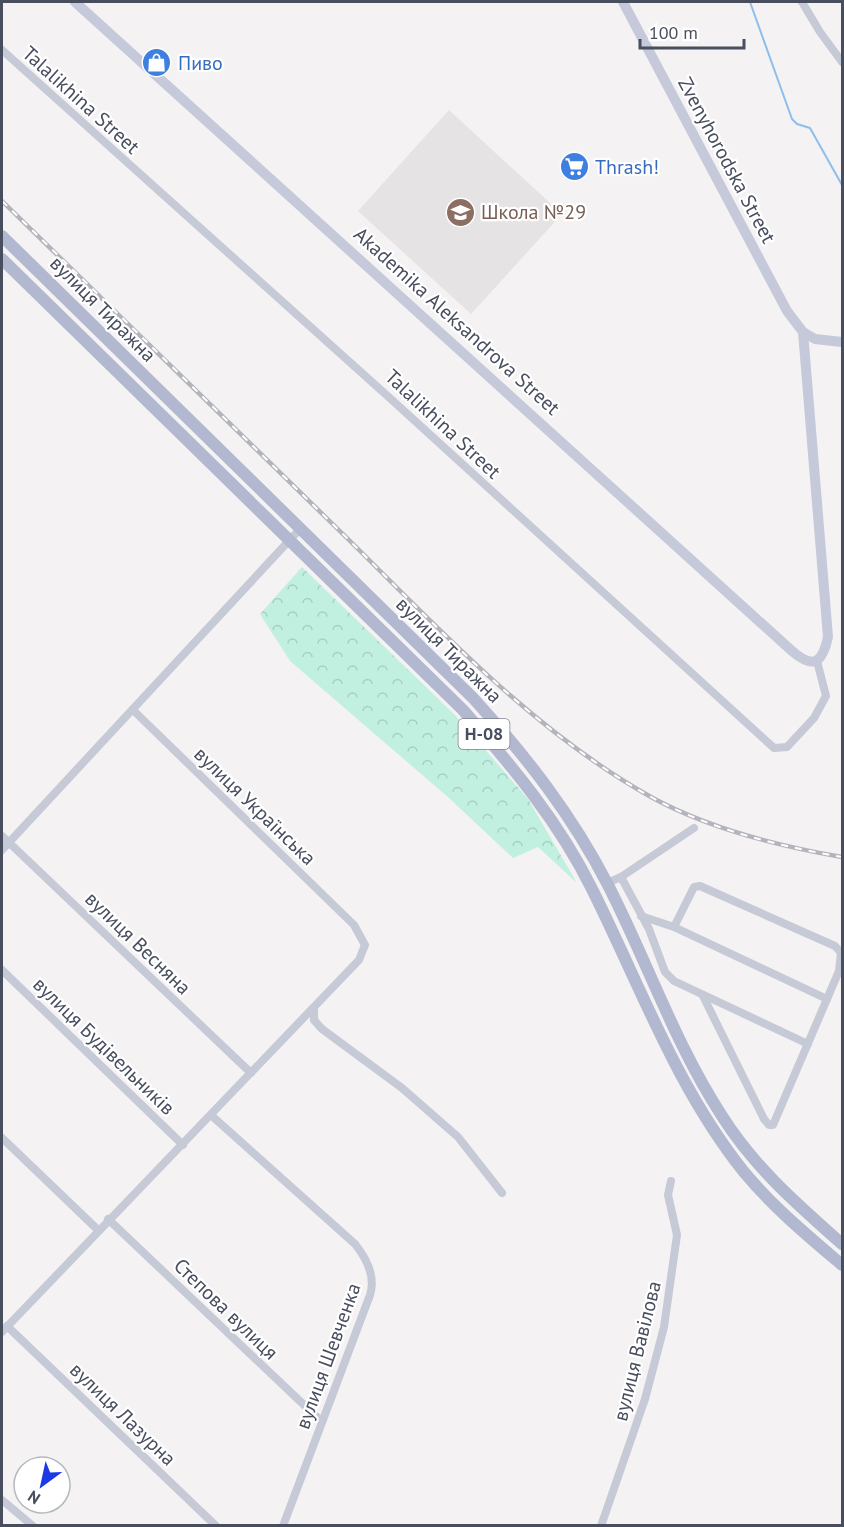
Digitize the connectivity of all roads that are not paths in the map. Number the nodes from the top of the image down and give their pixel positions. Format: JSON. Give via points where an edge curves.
{"nodes":[{"id":1,"x":75,"y":2,"type":"edge"},
{"id":2,"x":623,"y":2,"type":"edge"},
{"id":3,"x":802,"y":2,"type":"edge"},
{"id":4,"x":2,"y":50,"type":"edge"},
{"id":5,"x":843,"y":62,"type":"edge"},
{"id":6,"x":2,"y":236,"type":"edge"},
{"id":7,"x":2,"y":259,"type":"edge"},
{"id":8,"x":802,"y":333,"type":"junction"},
{"id":9,"x":843,"y":342,"type":"edge"},
{"id":10,"x":299,"y":530,"type":"junction"},
{"id":11,"x":290,"y":541,"type":"junction"},
{"id":12,"x":817,"y":661,"type":"junction"},
{"id":13,"x":133,"y":710,"type":"junction"},
{"id":14,"x":694,"y":828,"type":"dead end"},
{"id":15,"x":2,"y":836,"type":"edge"},
{"id":16,"x":9,"y":842,"type":"junction"},
{"id":17,"x":2,"y":850,"type":"edge"},
{"id":18,"x":621,"y":877,"type":"junction"},
{"id":19,"x":607,"y":883,"type":"junction"},
{"id":20,"x":592,"y":888,"type":"junction"},
{"id":21,"x":641,"y":916,"type":"junction"},
{"id":22,"x":674,"y":927,"type":"junction"},
{"id":23,"x":2,"y":970,"type":"edge"},
{"id":24,"x":703,"y":996,"type":"junction"},
{"id":25,"x":827,"y":999,"type":"junction"},
{"id":26,"x":314,"y":1008,"type":"junction"},
{"id":27,"x":808,"y":1044,"type":"junction"},
{"id":28,"x":251,"y":1073,"type":"junction"},
{"id":29,"x":212,"y":1116,"type":"junction"},
{"id":30,"x":2,"y":1138,"type":"edge"},
{"id":31,"x":183,"y":1145,"type":"junction"},
{"id":32,"x":672,"y":1180,"type":"dead end"},
{"id":33,"x":502,"y":1193,"type":"dead end"},
{"id":34,"x":108,"y":1219,"type":"junction"},
{"id":35,"x":98,"y":1230,"type":"junction"},
{"id":36,"x":843,"y":1244,"type":"edge"},
{"id":37,"x":843,"y":1265,"type":"edge"},
{"id":38,"x":3,"y":1330,"type":"edge"},
{"id":39,"x":322,"y":1422,"type":"junction"},
{"id":40,"x":2,"y":1500,"type":"edge"},
{"id":41,"x":33,"y":1526,"type":"edge"},
{"id":42,"x":216,"y":1526,"type":"edge"},
{"id":43,"x":283,"y":1526,"type":"edge"},
{"id":44,"x":601,"y":1526,"type":"edge"}],
"edges":[{"from":1,"to":12,"type":"street","name":"Akademika Aleksandrova Street","via":[[792,651],[805,661]]},
{"from":2,"to":8,"type":"street","name":"Zvenyhorodska Street"},
{"from":3,"to":5,"type":"street"},
{"from":4,"to":12,"type":"street","name":"Talalikhina Street","via":[[774,748],[787,747],[823,704],[826,689]]},
{"from":6,"to":10,"type":"main road","name":"вулиця Тиражна","number":"Н-08"},
{"from":7,"to":11,"type":"main road","name":"вулиця Тиражна","number":"Н-08"},
{"from":8,"to":9,"type":"street","via":[[815,339]]},
{"from":8,"to":12,"type":"street","name":"Zvenyhorodska Street","via":[[828,637]]},
{"from":10,"to":11,"type":"street"},
{"from":10,"to":19,"type":"main road","name":"вулиця Тиражна","number":"Н-08","via":[[473,698],[512,741],[571,819]]},
{"from":11,"to":13,"type":"street"},
{"from":11,"to":20,"type":"main road","name":"вулиця Тиражна","number":"Н-08","via":[[463,710],[536,796]]},
{"from":13,"to":16,"type":"street"},
{"from":13,"to":26,"type":"street","name":"вулиця Українська","via":[[354,926],[365,945],[359,960]]},
{"from":14,"to":18,"type":"street"},
{"from":15,"to":16,"type":"street","name":"вулиця Весняна"},
{"from":16,"to":17,"type":"street"},
{"from":16,"to":28,"type":"street","name":"вулиця Весняна"},
{"from":18,"to":19,"type":"street"},
{"from":18,"to":21,"type":"street"},
{"from":19,"to":20,"type":"main road"},
{"from":19,"to":36,"type":"main road","name":"вулиця Тиражна","number":"Н-08","via":[[690,1061],[722,1117],[758,1166]]},
{"from":20,"to":37,"type":"main road","name":"вулиця Тиражна","number":"Н-08","via":[[681,1078],[703,1114],[744,1172],[775,1206]]},
{"from":21,"to":22,"type":"street"},
{"from":21,"to":24,"type":"street","via":[[665,972]]},
{"from":22,"to":25,"type":"street"},
{"from":22,"to":25,"type":"street","via":[[694,887],[700,886],[835,946],[841,952],[842,964]]},
{"from":23,"to":31,"type":"street","name":"вулиця Будівельників"},
{"from":24,"to":27,"type":"street"},
{"from":24,"to":27,"type":"street","via":[[769,1125],[777,1121]]},
{"from":25,"to":27,"type":"street"},
{"from":26,"to":28,"type":"street"},
{"from":26,"to":33,"type":"street","via":[[314,1020],[322,1029],[402,1088],[458,1137]]},
{"from":28,"to":29,"type":"street"},
{"from":29,"to":31,"type":"street"},
{"from":29,"to":39,"type":"street","name":"вулиця Шевченка","via":[[365,1256],[372,1289]]},
{"from":30,"to":35,"type":"street"},
{"from":31,"to":34,"type":"street"},
{"from":32,"to":44,"type":"street","name":"вулиця Вавілова","via":[[668,1195],[677,1245],[664,1327],[645,1399]]},
{"from":34,"to":35,"type":"street"},
{"from":34,"to":39,"type":"street","name":"Степова вулиця"},
{"from":35,"to":38,"type":"street"},
{"from":38,"to":42,"type":"street","name":"вулиця Лазурна"},
{"from":39,"to":43,"type":"street","name":"вулиця Шевченка"},
{"from":40,"to":41,"type":"street"}]}
